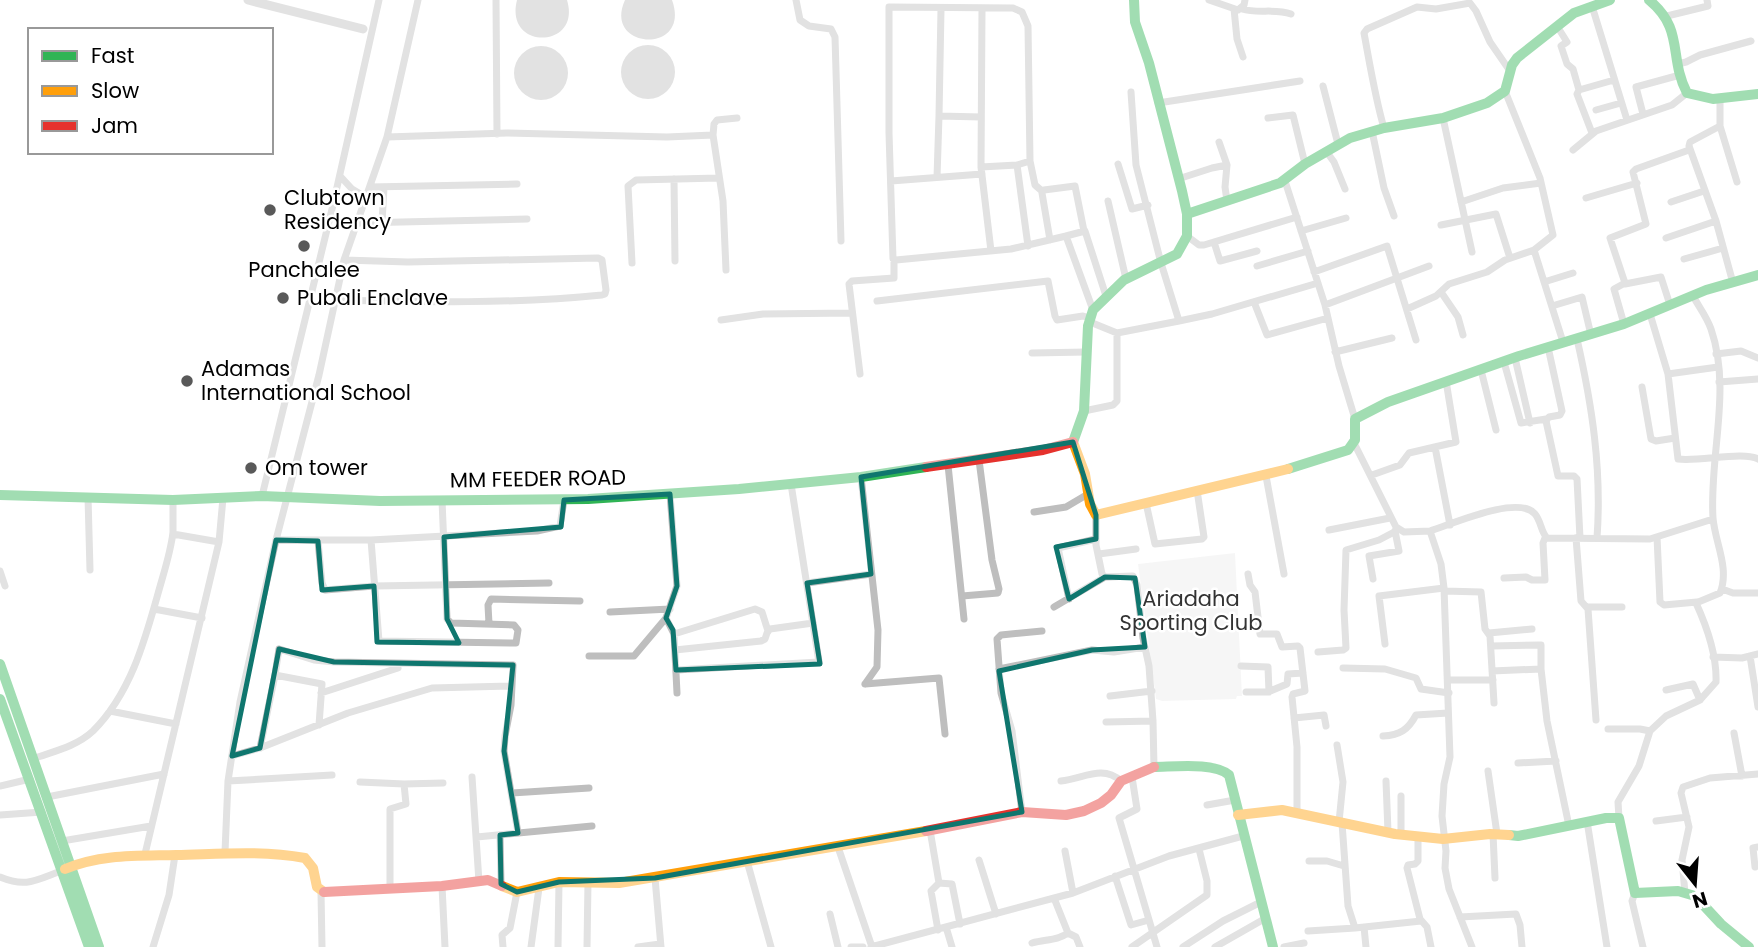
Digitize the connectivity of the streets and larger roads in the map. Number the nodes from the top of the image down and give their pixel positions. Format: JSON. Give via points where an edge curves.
{"nodes":[{"id":1,"x":379,"y":0,"type":"edge"},
{"id":2,"x":418,"y":0,"type":"edge"},
{"id":3,"x":496,"y":0,"type":"edge"},
{"id":4,"x":796,"y":0,"type":"edge"},
{"id":5,"x":1134,"y":0,"type":"edge"},
{"id":6,"x":1209,"y":0,"type":"edge"},
{"id":7,"x":1245,"y":0,"type":"edge"},
{"id":8,"x":1610,"y":0,"type":"edge"},
{"id":9,"x":1649,"y":0,"type":"edge"},
{"id":10,"x":1707,"y":0,"type":"edge"},
{"id":11,"x":1470,"y":2,"type":"edge"},
{"id":12,"x":911,"y":4,"type":"edge"},
{"id":13,"x":1004,"y":4,"type":"edge"},
{"id":14,"x":1592,"y":6,"type":"junction"},
{"id":15,"x":941,"y":9,"type":"junction"},
{"id":16,"x":982,"y":9,"type":"junction"},
{"id":17,"x":1238,"y":9,"type":"junction"},
{"id":18,"x":1291,"y":14,"type":"dead end"},
{"id":19,"x":1667,"y":16,"type":"junction"},
{"id":20,"x":1557,"y":26,"type":"junction"},
{"id":21,"x":1751,"y":41,"type":"dead end"},
{"id":22,"x":1243,"y":57,"type":"dead end"},
{"id":23,"x":1678,"y":64,"type":"junction"},
{"id":24,"x":1510,"y":71,"type":"junction"},
{"id":25,"x":1680,"y":75,"type":"junction"},
{"id":26,"x":1614,"y":80,"type":"junction"},
{"id":27,"x":1300,"y":81,"type":"dead end"},
{"id":28,"x":1323,"y":86,"type":"dead end"},
{"id":29,"x":1578,"y":90,"type":"junction"},
{"id":30,"x":1505,"y":91,"type":"junction"},
{"id":31,"x":1131,"y":92,"type":"dead end"},
{"id":32,"x":1687,"y":93,"type":"junction"},
{"id":33,"x":1758,"y":93,"type":"edge"},
{"id":34,"x":1720,"y":99,"type":"junction"},
{"id":35,"x":1158,"y":103,"type":"junction"},
{"id":36,"x":1621,"y":103,"type":"junction"},
{"id":37,"x":1596,"y":110,"type":"dead end"},
{"id":38,"x":1643,"y":114,"type":"junction"},
{"id":39,"x":939,"y":116,"type":"junction"},
{"id":40,"x":981,"y":117,"type":"junction"},
{"id":41,"x":737,"y":118,"type":"dead end"},
{"id":42,"x":1268,"y":118,"type":"dead end"},
{"id":43,"x":1443,"y":118,"type":"junction"},
{"id":44,"x":1626,"y":120,"type":"junction"},
{"id":45,"x":1720,"y":125,"type":"junction"},
{"id":46,"x":1384,"y":128,"type":"junction"},
{"id":47,"x":1372,"y":131,"type":"junction"},
{"id":48,"x":1592,"y":133,"type":"junction"},
{"id":49,"x":497,"y":134,"type":"junction"},
{"id":50,"x":713,"y":135,"type":"junction"},
{"id":51,"x":387,"y":137,"type":"junction"},
{"id":52,"x":1219,"y":142,"type":"dead end"},
{"id":53,"x":1338,"y":145,"type":"junction"},
{"id":54,"x":1689,"y":149,"type":"junction"},
{"id":55,"x":1573,"y":150,"type":"dead end"},
{"id":56,"x":1326,"y":151,"type":"junction"},
{"id":57,"x":1030,"y":162,"type":"junction"},
{"id":58,"x":1118,"y":164,"type":"dead end"},
{"id":59,"x":1305,"y":164,"type":"junction"},
{"id":60,"x":1017,"y":165,"type":"junction"},
{"id":61,"x":1227,"y":165,"type":"junction"},
{"id":62,"x":982,"y":170,"type":"junction"},
{"id":63,"x":340,"y":176,"type":"junction"},
{"id":64,"x":937,"y":177,"type":"junction"},
{"id":65,"x":719,"y":178,"type":"junction"},
{"id":66,"x":674,"y":179,"type":"junction"},
{"id":67,"x":1178,"y":179,"type":"junction"},
{"id":68,"x":891,"y":181,"type":"junction"},
{"id":69,"x":1285,"y":181,"type":"junction"},
{"id":70,"x":1737,"y":182,"type":"dead end"},
{"id":71,"x":1541,"y":183,"type":"junction"},
{"id":72,"x":1637,"y":183,"type":"junction"},
{"id":73,"x":517,"y":184,"type":"dead end"},
{"id":74,"x":370,"y":187,"type":"junction"},
{"id":75,"x":384,"y":187,"type":"junction"},
{"id":76,"x":1345,"y":189,"type":"dead end"},
{"id":77,"x":1042,"y":191,"type":"junction"},
{"id":78,"x":1704,"y":191,"type":"junction"},
{"id":79,"x":367,"y":198,"type":"junction"},
{"id":80,"x":1586,"y":198,"type":"dead end"},
{"id":81,"x":1108,"y":201,"type":"dead end"},
{"id":82,"x":1227,"y":201,"type":"junction"},
{"id":83,"x":1461,"y":202,"type":"junction"},
{"id":84,"x":1671,"y":202,"type":"dead end"},
{"id":85,"x":1147,"y":205,"type":"junction"},
{"id":86,"x":1187,"y":214,"type":"junction"},
{"id":87,"x":1394,"y":216,"type":"dead end"},
{"id":88,"x":1297,"y":217,"type":"junction"},
{"id":89,"x":1346,"y":218,"type":"dead end"},
{"id":90,"x":527,"y":219,"type":"dead end"},
{"id":91,"x":1465,"y":220,"type":"junction"},
{"id":92,"x":1716,"y":221,"type":"junction"},
{"id":93,"x":358,"y":223,"type":"junction"},
{"id":94,"x":382,"y":223,"type":"junction"},
{"id":95,"x":1441,"y":225,"type":"dead end"},
{"id":96,"x":1084,"y":231,"type":"junction"},
{"id":97,"x":1301,"y":231,"type":"junction"},
{"id":98,"x":1066,"y":236,"type":"junction"},
{"id":99,"x":1186,"y":236,"type":"junction"},
{"id":100,"x":1666,"y":238,"type":"dead end"},
{"id":101,"x":1050,"y":240,"type":"junction"},
{"id":102,"x":841,"y":241,"type":"dead end"},
{"id":103,"x":1214,"y":242,"type":"junction"},
{"id":104,"x":1028,"y":246,"type":"junction"},
{"id":105,"x":1723,"y":248,"type":"junction"},
{"id":106,"x":1534,"y":250,"type":"junction"},
{"id":107,"x":991,"y":251,"type":"junction"},
{"id":108,"x":1257,"y":251,"type":"dead end"},
{"id":109,"x":1308,"y":251,"type":"junction"},
{"id":110,"x":1472,"y":252,"type":"dead end"},
{"id":111,"x":1510,"y":258,"type":"junction"},
{"id":112,"x":1684,"y":259,"type":"dead end"},
{"id":113,"x":344,"y":260,"type":"junction"},
{"id":114,"x":894,"y":260,"type":"junction"},
{"id":115,"x":676,"y":261,"type":"dead end"},
{"id":116,"x":632,"y":263,"type":"dead end"},
{"id":117,"x":1161,"y":263,"type":"junction"},
{"id":118,"x":1257,"y":266,"type":"dead end"},
{"id":119,"x":1429,"y":266,"type":"dead end"},
{"id":120,"x":726,"y":270,"type":"dead end"},
{"id":121,"x":1314,"y":272,"type":"junction"},
{"id":122,"x":1573,"y":273,"type":"dead end"},
{"id":123,"x":1758,"y":275,"type":"edge"},
{"id":124,"x":1126,"y":279,"type":"junction"},
{"id":125,"x":1397,"y":279,"type":"junction"},
{"id":126,"x":1544,"y":282,"type":"junction"},
{"id":127,"x":1318,"y":283,"type":"junction"},
{"id":128,"x":1733,"y":283,"type":"junction"},
{"id":129,"x":1625,"y":284,"type":"junction"},
{"id":130,"x":1441,"y":292,"type":"junction"},
{"id":131,"x":1106,"y":296,"type":"junction"},
{"id":132,"x":1693,"y":296,"type":"junction"},
{"id":133,"x":335,"y":300,"type":"junction"},
{"id":134,"x":877,"y":301,"type":"dead end"},
{"id":135,"x":1254,"y":302,"type":"junction"},
{"id":136,"x":1325,"y":305,"type":"junction"},
{"id":137,"x":1670,"y":305,"type":"junction"},
{"id":138,"x":1552,"y":306,"type":"junction"},
{"id":139,"x":1407,"y":309,"type":"junction"},
{"id":140,"x":852,"y":313,"type":"junction"},
{"id":141,"x":1092,"y":314,"type":"junction"},
{"id":142,"x":1650,"y":314,"type":"junction"},
{"id":143,"x":1328,"y":318,"type":"junction"},
{"id":144,"x":721,"y":320,"type":"dead end"},
{"id":145,"x":1179,"y":321,"type":"junction"},
{"id":146,"x":1623,"y":324,"type":"junction"},
{"id":147,"x":1116,"y":333,"type":"junction"},
{"id":148,"x":1591,"y":334,"type":"junction"},
{"id":149,"x":1463,"y":335,"type":"dead end"},
{"id":150,"x":1392,"y":338,"type":"dead end"},
{"id":151,"x":1577,"y":339,"type":"junction"},
{"id":152,"x":1416,"y":340,"type":"dead end"},
{"id":153,"x":1563,"y":342,"type":"junction"},
{"id":154,"x":1548,"y":347,"type":"junction"},
{"id":155,"x":1086,"y":352,"type":"junction"},
{"id":156,"x":1335,"y":352,"type":"junction"},
{"id":157,"x":1032,"y":353,"type":"dead end"},
{"id":158,"x":1717,"y":354,"type":"junction"},
{"id":159,"x":1515,"y":358,"type":"junction"},
{"id":160,"x":1758,"y":358,"type":"edge"},
{"id":161,"x":1504,"y":362,"type":"junction"},
{"id":162,"x":1718,"y":367,"type":"junction"},
{"id":163,"x":1481,"y":370,"type":"junction"},
{"id":164,"x":860,"y":374,"type":"dead end"},
{"id":165,"x":1668,"y":374,"type":"junction"},
{"id":166,"x":1758,"y":379,"type":"edge"},
{"id":167,"x":1446,"y":381,"type":"junction"},
{"id":168,"x":1719,"y":382,"type":"junction"},
{"id":169,"x":1642,"y":387,"type":"dead end"},
{"id":170,"x":1084,"y":411,"type":"junction"},
{"id":171,"x":1355,"y":419,"type":"junction"},
{"id":172,"x":1546,"y":419,"type":"junction"},
{"id":173,"x":1530,"y":423,"type":"junction"},
{"id":174,"x":1496,"y":430,"type":"dead end"},
{"id":175,"x":1675,"y":438,"type":"junction"},
{"id":176,"x":1073,"y":442,"type":"junction"},
{"id":177,"x":1355,"y":445,"type":"junction"},
{"id":178,"x":1434,"y":447,"type":"junction"},
{"id":179,"x":1714,"y":459,"type":"junction"},
{"id":180,"x":1758,"y":459,"type":"edge"},
{"id":181,"x":979,"y":460,"type":"junction"},
{"id":182,"x":948,"y":465,"type":"junction"},
{"id":183,"x":1266,"y":475,"type":"junction"},
{"id":184,"x":1372,"y":475,"type":"junction"},
{"id":185,"x":861,"y":477,"type":"junction"},
{"id":186,"x":790,"y":484,"type":"junction"},
{"id":187,"x":1197,"y":490,"type":"junction"},
{"id":188,"x":670,"y":494,"type":"junction"},
{"id":189,"x":1088,"y":494,"type":"junction"},
{"id":190,"x":0,"y":495,"type":"edge"},
{"id":191,"x":262,"y":496,"type":"junction"},
{"id":192,"x":88,"y":497,"type":"junction"},
{"id":193,"x":223,"y":498,"type":"junction"},
{"id":194,"x":287,"y":498,"type":"junction"},
{"id":195,"x":173,"y":499,"type":"junction"},
{"id":196,"x":442,"y":500,"type":"junction"},
{"id":197,"x":564,"y":500,"type":"junction"},
{"id":198,"x":1146,"y":503,"type":"junction"},
{"id":199,"x":1034,"y":512,"type":"dead end"},
{"id":200,"x":1096,"y":515,"type":"junction"},
{"id":201,"x":1390,"y":518,"type":"junction"},
{"id":202,"x":1713,"y":519,"type":"junction"},
{"id":203,"x":1450,"y":525,"type":"junction"},
{"id":204,"x":1329,"y":530,"type":"dead end"},
{"id":205,"x":1397,"y":531,"type":"junction"},
{"id":206,"x":1430,"y":531,"type":"junction"},
{"id":207,"x":173,"y":534,"type":"junction"},
{"id":208,"x":444,"y":537,"type":"junction"},
{"id":209,"x":1657,"y":537,"type":"junction"},
{"id":210,"x":1096,"y":538,"type":"junction"},
{"id":211,"x":1545,"y":538,"type":"junction"},
{"id":212,"x":1578,"y":538,"type":"junction"},
{"id":213,"x":1597,"y":538,"type":"junction"},
{"id":214,"x":276,"y":540,"type":"junction"},
{"id":215,"x":371,"y":540,"type":"junction"},
{"id":216,"x":318,"y":541,"type":"junction"},
{"id":217,"x":219,"y":542,"type":"junction"},
{"id":218,"x":1136,"y":549,"type":"dead end"},
{"id":219,"x":1100,"y":554,"type":"junction"},
{"id":220,"x":90,"y":570,"type":"dead end"},
{"id":221,"x":0,"y":571,"type":"edge"},
{"id":222,"x":871,"y":574,"type":"junction"},
{"id":223,"x":1248,"y":574,"type":"dead end"},
{"id":224,"x":1284,"y":574,"type":"dead end"},
{"id":225,"x":1105,"y":577,"type":"junction"},
{"id":226,"x":1504,"y":578,"type":"dead end"},
{"id":227,"x":1373,"y":579,"type":"dead end"},
{"id":228,"x":549,"y":583,"type":"dead end"},
{"id":229,"x":807,"y":583,"type":"junction"},
{"id":230,"x":5,"y":586,"type":"dead end"},
{"id":231,"x":374,"y":586,"type":"junction"},
{"id":232,"x":446,"y":586,"type":"junction"},
{"id":233,"x":1722,"y":589,"type":"junction"},
{"id":234,"x":1444,"y":590,"type":"junction"},
{"id":235,"x":1758,"y":593,"type":"edge"},
{"id":236,"x":962,"y":596,"type":"junction"},
{"id":237,"x":1069,"y":599,"type":"junction"},
{"id":238,"x":580,"y":601,"type":"dead end"},
{"id":239,"x":1697,"y":602,"type":"junction"},
{"id":240,"x":1054,"y":607,"type":"dead end"},
{"id":241,"x":1588,"y":607,"type":"junction"},
{"id":242,"x":1622,"y":607,"type":"dead end"},
{"id":243,"x":154,"y":609,"type":"junction"},
{"id":244,"x":670,"y":609,"type":"junction"},
{"id":245,"x":610,"y":612,"type":"dead end"},
{"id":246,"x":202,"y":618,"type":"junction"},
{"id":247,"x":666,"y":618,"type":"junction"},
{"id":248,"x":964,"y":619,"type":"dead end"},
{"id":249,"x":813,"y":623,"type":"junction"},
{"id":250,"x":489,"y":624,"type":"junction"},
{"id":251,"x":1532,"y":629,"type":"dead end"},
{"id":252,"x":768,"y":631,"type":"junction"},
{"id":253,"x":1042,"y":631,"type":"dead end"},
{"id":254,"x":1489,"y":633,"type":"junction"},
{"id":255,"x":674,"y":634,"type":"junction"},
{"id":256,"x":1385,"y":644,"type":"dead end"},
{"id":257,"x":1491,"y":646,"type":"junction"},
{"id":258,"x":1145,"y":647,"type":"junction"},
{"id":259,"x":675,"y":650,"type":"junction"},
{"id":260,"x":1318,"y":652,"type":"dead end"},
{"id":261,"x":1754,"y":655,"type":"edge"},
{"id":262,"x":589,"y":656,"type":"dead end"},
{"id":263,"x":1713,"y":657,"type":"junction"},
{"id":264,"x":0,"y":664,"type":"edge"},
{"id":265,"x":1241,"y":666,"type":"dead end"},
{"id":266,"x":398,"y":668,"type":"dead end"},
{"id":267,"x":1343,"y":668,"type":"dead end"},
{"id":268,"x":999,"y":669,"type":"junction"},
{"id":269,"x":1541,"y":669,"type":"junction"},
{"id":270,"x":676,"y":670,"type":"junction"},
{"id":271,"x":1492,"y":671,"type":"junction"},
{"id":272,"x":1303,"y":673,"type":"junction"},
{"id":273,"x":275,"y":675,"type":"junction"},
{"id":274,"x":1448,"y":680,"type":"junction"},
{"id":275,"x":1493,"y":680,"type":"junction"},
{"id":276,"x":512,"y":686,"type":"junction"},
{"id":277,"x":1666,"y":690,"type":"dead end"},
{"id":278,"x":1152,"y":691,"type":"junction"},
{"id":279,"x":1246,"y":692,"type":"dead end"},
{"id":280,"x":1269,"y":692,"type":"junction"},
{"id":281,"x":321,"y":693,"type":"junction"},
{"id":282,"x":677,"y":693,"type":"dead end"},
{"id":283,"x":1449,"y":693,"type":"junction"},
{"id":284,"x":1110,"y":696,"type":"dead end"},
{"id":285,"x":0,"y":699,"type":"edge"},
{"id":286,"x":1700,"y":700,"type":"junction"},
{"id":287,"x":1494,"y":703,"type":"dead end"},
{"id":288,"x":1758,"y":707,"type":"edge"},
{"id":289,"x":110,"y":711,"type":"junction"},
{"id":290,"x":1448,"y":713,"type":"junction"},
{"id":291,"x":1294,"y":718,"type":"junction"},
{"id":292,"x":1596,"y":720,"type":"dead end"},
{"id":293,"x":1153,"y":721,"type":"junction"},
{"id":294,"x":1106,"y":722,"type":"dead end"},
{"id":295,"x":176,"y":724,"type":"junction"},
{"id":296,"x":319,"y":725,"type":"junction"},
{"id":297,"x":1326,"y":726,"type":"dead end"},
{"id":298,"x":1608,"y":729,"type":"dead end"},
{"id":299,"x":1650,"y":731,"type":"junction"},
{"id":300,"x":1734,"y":733,"type":"dead end"},
{"id":301,"x":945,"y":734,"type":"dead end"},
{"id":302,"x":1383,"y":736,"type":"dead end"},
{"id":303,"x":1337,"y":745,"type":"dead end"},
{"id":304,"x":260,"y":748,"type":"junction"},
{"id":305,"x":232,"y":756,"type":"junction"},
{"id":306,"x":34,"y":758,"type":"junction"},
{"id":307,"x":1556,"y":761,"type":"junction"},
{"id":308,"x":1518,"y":763,"type":"dead end"},
{"id":309,"x":1154,"y":767,"type":"junction"},
{"id":310,"x":1488,"y":771,"type":"dead end"},
{"id":311,"x":164,"y":774,"type":"junction"},
{"id":312,"x":332,"y":775,"type":"dead end"},
{"id":313,"x":1758,"y":775,"type":"edge"},
{"id":314,"x":1742,"y":776,"type":"junction"},
{"id":315,"x":472,"y":777,"type":"dead end"},
{"id":316,"x":1132,"y":777,"type":"junction"},
{"id":317,"x":30,"y":779,"type":"junction"},
{"id":318,"x":228,"y":781,"type":"junction"},
{"id":319,"x":1061,"y":781,"type":"dead end"},
{"id":320,"x":1121,"y":781,"type":"junction"},
{"id":321,"x":1386,"y":781,"type":"dead end"},
{"id":322,"x":360,"y":782,"type":"dead end"},
{"id":323,"x":443,"y":783,"type":"dead end"},
{"id":324,"x":404,"y":784,"type":"junction"},
{"id":325,"x":0,"y":786,"type":"edge"},
{"id":326,"x":589,"y":788,"type":"dead end"},
{"id":327,"x":512,"y":793,"type":"junction"},
{"id":328,"x":1401,"y":796,"type":"dead end"},
{"id":329,"x":47,"y":797,"type":"junction"},
{"id":330,"x":1235,"y":800,"type":"junction"},
{"id":331,"x":1207,"y":805,"type":"dead end"},
{"id":332,"x":1297,"y":811,"type":"junction"},
{"id":333,"x":42,"y":812,"type":"junction"},
{"id":334,"x":1022,"y":813,"type":"junction"},
{"id":335,"x":1238,"y":815,"type":"junction"},
{"id":336,"x":0,"y":816,"type":"edge"},
{"id":337,"x":1687,"y":817,"type":"junction"},
{"id":338,"x":1619,"y":818,"type":"junction"},
{"id":339,"x":1587,"y":821,"type":"junction"},
{"id":340,"x":1656,"y":821,"type":"dead end"},
{"id":341,"x":1341,"y":822,"type":"junction"},
{"id":342,"x":151,"y":826,"type":"junction"},
{"id":343,"x":592,"y":826,"type":"dead end"},
{"id":344,"x":1569,"y":826,"type":"junction"},
{"id":345,"x":930,"y":830,"type":"junction"},
{"id":346,"x":518,"y":832,"type":"junction"},
{"id":347,"x":1388,"y":832,"type":"junction"},
{"id":348,"x":1401,"y":834,"type":"junction"},
{"id":349,"x":1495,"y":834,"type":"junction"},
{"id":350,"x":500,"y":835,"type":"junction"},
{"id":351,"x":1243,"y":836,"type":"junction"},
{"id":352,"x":1418,"y":836,"type":"junction"},
{"id":353,"x":477,"y":837,"type":"junction"},
{"id":354,"x":1443,"y":839,"type":"junction"},
{"id":355,"x":62,"y":841,"type":"junction"},
{"id":356,"x":838,"y":847,"type":"junction"},
{"id":357,"x":1758,"y":847,"type":"edge"},
{"id":358,"x":1199,"y":849,"type":"junction"},
{"id":359,"x":1065,"y":851,"type":"dead end"},
{"id":360,"x":225,"y":852,"type":"junction"},
{"id":361,"x":145,"y":854,"type":"junction"},
{"id":362,"x":174,"y":855,"type":"junction"},
{"id":363,"x":979,"y":860,"type":"dead end"},
{"id":364,"x":747,"y":861,"type":"junction"},
{"id":365,"x":1309,"y":861,"type":"dead end"},
{"id":366,"x":1344,"y":866,"type":"junction"},
{"id":367,"x":1755,"y":867,"type":"dead end"},
{"id":368,"x":66,"y":869,"type":"junction"},
{"id":369,"x":1135,"y":869,"type":"junction"},
{"id":370,"x":1115,"y":876,"type":"junction"},
{"id":371,"x":0,"y":877,"type":"edge"},
{"id":372,"x":655,"y":878,"type":"junction"},
{"id":373,"x":1495,"y":878,"type":"dead end"},
{"id":374,"x":479,"y":882,"type":"junction"},
{"id":375,"x":559,"y":882,"type":"junction"},
{"id":376,"x":588,"y":882,"type":"junction"},
{"id":377,"x":939,"y":883,"type":"junction"},
{"id":378,"x":501,"y":884,"type":"junction"},
{"id":379,"x":442,"y":886,"type":"junction"},
{"id":380,"x":390,"y":888,"type":"junction"},
{"id":381,"x":539,"y":888,"type":"junction"},
{"id":382,"x":321,"y":892,"type":"junction"},
{"id":383,"x":517,"y":892,"type":"junction"},
{"id":384,"x":1073,"y":893,"type":"junction"},
{"id":385,"x":1635,"y":893,"type":"junction"},
{"id":386,"x":1685,"y":893,"type":"junction"},
{"id":387,"x":1054,"y":898,"type":"junction"},
{"id":388,"x":1261,"y":902,"type":"junction"},
{"id":389,"x":830,"y":914,"type":"dead end"},
{"id":390,"x":996,"y":914,"type":"junction"},
{"id":391,"x":1460,"y":917,"type":"junction"},
{"id":392,"x":1266,"y":918,"type":"junction"},
{"id":393,"x":1149,"y":920,"type":"junction"},
{"id":394,"x":1421,"y":921,"type":"junction"},
{"id":395,"x":960,"y":924,"type":"junction"},
{"id":396,"x":1364,"y":927,"type":"junction"},
{"id":397,"x":946,"y":928,"type":"junction"},
{"id":398,"x":1355,"y":928,"type":"junction"},
{"id":399,"x":938,"y":930,"type":"junction"},
{"id":400,"x":1308,"y":931,"type":"dead end"},
{"id":401,"x":1152,"y":932,"type":"junction"},
{"id":402,"x":1068,"y":933,"type":"junction"},
{"id":403,"x":1032,"y":943,"type":"dead end"},
{"id":404,"x":1304,"y":943,"type":"dead end"},
{"id":405,"x":660,"y":946,"type":"edge"},
{"id":406,"x":89,"y":947,"type":"edge"},
{"id":407,"x":99,"y":947,"type":"edge"},
{"id":408,"x":153,"y":947,"type":"edge"},
{"id":409,"x":323,"y":947,"type":"edge"},
{"id":410,"x":446,"y":947,"type":"edge"},
{"id":411,"x":503,"y":947,"type":"edge"},
{"id":412,"x":531,"y":947,"type":"edge"},
{"id":413,"x":558,"y":947,"type":"edge"},
{"id":414,"x":587,"y":947,"type":"edge"},
{"id":415,"x":638,"y":947,"type":"edge"},
{"id":416,"x":771,"y":947,"type":"edge"},
{"id":417,"x":838,"y":947,"type":"edge"},
{"id":418,"x":851,"y":947,"type":"edge"},
{"id":419,"x":863,"y":947,"type":"edge"},
{"id":420,"x":871,"y":947,"type":"edge"},
{"id":421,"x":952,"y":947,"type":"edge"},
{"id":422,"x":1080,"y":947,"type":"edge"},
{"id":423,"x":1132,"y":947,"type":"edge"},
{"id":424,"x":1157,"y":947,"type":"edge"},
{"id":425,"x":1183,"y":947,"type":"edge"},
{"id":426,"x":1215,"y":947,"type":"edge"},
{"id":427,"x":1273,"y":947,"type":"edge"},
{"id":428,"x":1284,"y":947,"type":"edge"},
{"id":429,"x":1366,"y":947,"type":"edge"},
{"id":430,"x":1431,"y":947,"type":"edge"},
{"id":431,"x":1472,"y":947,"type":"edge"},
{"id":432,"x":1522,"y":947,"type":"edge"},
{"id":433,"x":1607,"y":947,"type":"edge"},
{"id":434,"x":1643,"y":947,"type":"edge"},
{"id":435,"x":1749,"y":947,"type":"edge"}],
"edges":[{"from":1,"to":63,"type":"street"},
{"from":2,"to":51,"type":"street"},
{"from":3,"to":49,"type":"street"},
{"from":4,"to":102,"type":"street","via":[[800,20],[831,29],[835,37]]},
{"from":5,"to":35,"type":"street","via":[[1134,18]]},
{"from":6,"to":17,"type":"street"},
{"from":7,"to":17,"type":"street"},
{"from":8,"to":14,"type":"street"},
{"from":9,"to":19,"type":"street"},
{"from":10,"to":19,"type":"street","via":[[1708,6]]},
{"from":11,"to":24,"type":"street"},
{"from":11,"to":46,"type":"street","via":[[1436,9],[1417,7],[1365,31],[1371,82]]},
{"from":12,"to":15,"type":"street"},
{"from":12,"to":68,"type":"street","via":[[888,9]]},
{"from":13,"to":16,"type":"street"},
{"from":13,"to":57,"type":"street","via":[[1022,12],[1028,26]]},
{"from":14,"to":20,"type":"street"},
{"from":14,"to":26,"type":"street"},
{"from":15,"to":16,"type":"street"},
{"from":15,"to":39,"type":"street"},
{"from":16,"to":40,"type":"street"},
{"from":17,"to":18,"type":"street"},
{"from":17,"to":22,"type":"street","via":[[1237,39]]},
{"from":19,"to":23,"type":"street"},
{"from":20,"to":24,"type":"street","via":[[1517,58]]},
{"from":20,"to":29,"type":"street","via":[[1567,42],[1561,46]]},
{"from":21,"to":23,"type":"street"},
{"from":23,"to":25,"type":"street"},
{"from":24,"to":30,"type":"street"},
{"from":25,"to":32,"type":"street"},
{"from":25,"to":38,"type":"street","via":[[1636,87]]},
{"from":26,"to":29,"type":"street"},
{"from":26,"to":36,"type":"street"},
{"from":27,"to":35,"type":"street"},
{"from":28,"to":53,"type":"street"},
{"from":29,"to":48,"type":"street"},
{"from":30,"to":43,"type":"street","via":[[1487,103]]},
{"from":30,"to":71,"type":"street"},
{"from":31,"to":85,"type":"street","via":[[1136,165]]},
{"from":32,"to":34,"type":"street"},
{"from":32,"to":38,"type":"street","via":[[1672,105]]},
{"from":33,"to":34,"type":"street"},
{"from":34,"to":45,"type":"street"},
{"from":35,"to":67,"type":"street"},
{"from":36,"to":37,"type":"street"},
{"from":36,"to":44,"type":"street"},
{"from":38,"to":44,"type":"street"},
{"from":39,"to":40,"type":"street"},
{"from":39,"to":64,"type":"street"},
{"from":40,"to":62,"type":"street"},
{"from":41,"to":50,"type":"street","via":[[717,120]]},
{"from":42,"to":59,"type":"street","via":[[1293,115]]},
{"from":43,"to":46,"type":"street"},
{"from":43,"to":83,"type":"street"},
{"from":44,"to":48,"type":"street"},
{"from":45,"to":54,"type":"street","via":[[1690,142]]},
{"from":45,"to":70,"type":"street"},
{"from":46,"to":47,"type":"street"},
{"from":47,"to":53,"type":"street"},
{"from":47,"to":87,"type":"street"},
{"from":48,"to":55,"type":"street"},
{"from":49,"to":50,"type":"street"},
{"from":49,"to":51,"type":"street"},
{"from":50,"to":65,"type":"street"},
{"from":51,"to":74,"type":"street"},
{"from":52,"to":61,"type":"street"},
{"from":53,"to":56,"type":"street"},
{"from":54,"to":72,"type":"street","via":[[1636,169]]},
{"from":54,"to":78,"type":"street"},
{"from":56,"to":59,"type":"street"},
{"from":56,"to":76,"type":"street"},
{"from":57,"to":60,"type":"street"},
{"from":57,"to":77,"type":"street","via":[[1035,185]]},
{"from":58,"to":85,"type":"street","via":[[1132,209]]},
{"from":59,"to":69,"type":"street"},
{"from":60,"to":62,"type":"street"},
{"from":60,"to":104,"type":"street"},
{"from":61,"to":67,"type":"street"},
{"from":61,"to":82,"type":"street"},
{"from":62,"to":64,"type":"street"},
{"from":62,"to":107,"type":"street"},
{"from":63,"to":79,"type":"street"},
{"from":63,"to":191,"type":"street"},
{"from":64,"to":68,"type":"street"},
{"from":65,"to":66,"type":"street"},
{"from":65,"to":120,"type":"street"},
{"from":66,"to":115,"type":"street"},
{"from":66,"to":116,"type":"street","via":[[636,180],[628,186]]},
{"from":67,"to":86,"type":"street"},
{"from":68,"to":114,"type":"street"},
{"from":69,"to":82,"type":"street"},
{"from":69,"to":88,"type":"street"},
{"from":71,"to":83,"type":"street","via":[[1503,188]]},
{"from":71,"to":106,"type":"street","via":[[1554,233]]},
{"from":72,"to":80,"type":"street"},
{"from":72,"to":129,"type":"street","via":[[1646,224],[1610,239]]},
{"from":73,"to":75,"type":"street"},
{"from":74,"to":75,"type":"street"},
{"from":74,"to":79,"type":"street"},
{"from":75,"to":94,"type":"street"},
{"from":77,"to":96,"type":"street","via":[[1075,186]]},
{"from":77,"to":101,"type":"street"},
{"from":78,"to":84,"type":"street"},
{"from":78,"to":92,"type":"street"},
{"from":79,"to":93,"type":"street"},
{"from":81,"to":124,"type":"street"},
{"from":82,"to":86,"type":"street"},
{"from":83,"to":91,"type":"street"},
{"from":85,"to":117,"type":"street"},
{"from":86,"to":99,"type":"street"},
{"from":88,"to":97,"type":"street"},
{"from":88,"to":103,"type":"street"},
{"from":89,"to":97,"type":"street"},
{"from":90,"to":94,"type":"street"},
{"from":91,"to":95,"type":"street"},
{"from":91,"to":110,"type":"street"},
{"from":91,"to":111,"type":"street","via":[[1496,214]]},
{"from":92,"to":100,"type":"street"},
{"from":92,"to":105,"type":"street"},
{"from":93,"to":94,"type":"street"},
{"from":93,"to":113,"type":"street"},
{"from":96,"to":98,"type":"street"},
{"from":96,"to":131,"type":"street"},
{"from":97,"to":109,"type":"street"},
{"from":98,"to":101,"type":"street"},
{"from":98,"to":141,"type":"street"},
{"from":99,"to":103,"type":"street","via":[[1201,246]]},
{"from":99,"to":117,"type":"street","via":[[1177,254]]},
{"from":101,"to":104,"type":"street"},
{"from":103,"to":108,"type":"street","via":[[1220,261]]},
{"from":104,"to":107,"type":"street"},
{"from":105,"to":112,"type":"street"},
{"from":105,"to":128,"type":"street"},
{"from":106,"to":111,"type":"street"},
{"from":106,"to":126,"type":"street"},
{"from":107,"to":114,"type":"street"},
{"from":109,"to":118,"type":"street"},
{"from":109,"to":121,"type":"street"},
{"from":111,"to":130,"type":"street","via":[[1487,272],[1449,284]]},
{"from":113,"to":133,"type":"street"},
{"from":113,"to":133,"type":"street","via":[[598,258],[606,290],[602,295],[542,299]]},
{"from":114,"to":140,"type":"street","via":[[894,278],[850,283]]},
{"from":117,"to":124,"type":"street"},
{"from":117,"to":145,"type":"street"},
{"from":119,"to":125,"type":"street"},
{"from":121,"to":125,"type":"street","via":[[1387,246]]},
{"from":121,"to":127,"type":"street"},
{"from":122,"to":126,"type":"street"},
{"from":123,"to":128,"type":"street"},
{"from":124,"to":131,"type":"street"},
{"from":125,"to":136,"type":"street"},
{"from":125,"to":139,"type":"street"},
{"from":126,"to":138,"type":"street"},
{"from":127,"to":135,"type":"street"},
{"from":127,"to":136,"type":"street"},
{"from":128,"to":132,"type":"street"},
{"from":129,"to":137,"type":"street","via":[[1661,277]]},
{"from":129,"to":146,"type":"street","via":[[1614,289]]},
{"from":130,"to":139,"type":"street"},
{"from":130,"to":149,"type":"street","via":[[1458,317]]},
{"from":131,"to":141,"type":"street"},
{"from":132,"to":137,"type":"street"},
{"from":132,"to":158,"type":"street","via":[[1711,329]]},
{"from":133,"to":194,"type":"street"},
{"from":134,"to":141,"type":"street","via":[[1048,281],[1056,319]]},
{"from":135,"to":143,"type":"street","via":[[1267,335]]},
{"from":135,"to":145,"type":"street"},
{"from":136,"to":143,"type":"street"},
{"from":137,"to":142,"type":"street"},
{"from":138,"to":148,"type":"street","via":[[1582,298]]},
{"from":138,"to":153,"type":"street"},
{"from":139,"to":152,"type":"street"},
{"from":140,"to":144,"type":"street","via":[[763,314]]},
{"from":140,"to":164,"type":"street"},
{"from":141,"to":147,"type":"street","via":[[1090,322]]},
{"from":141,"to":155,"type":"street"},
{"from":142,"to":146,"type":"street"},
{"from":142,"to":165,"type":"street"},
{"from":143,"to":156,"type":"street"},
{"from":145,"to":147,"type":"street"},
{"from":146,"to":148,"type":"street"},
{"from":147,"to":170,"type":"street","via":[[1117,401]]},
{"from":148,"to":151,"type":"street"},
{"from":150,"to":156,"type":"street"},
{"from":151,"to":153,"type":"street"},
{"from":151,"to":213,"type":"street","via":[[1597,447]]},
{"from":153,"to":154,"type":"street"},
{"from":154,"to":159,"type":"street"},
{"from":154,"to":172,"type":"street","via":[[1562,411]]},
{"from":155,"to":157,"type":"street"},
{"from":155,"to":170,"type":"street"},
{"from":156,"to":171,"type":"street"},
{"from":158,"to":160,"type":"street","via":[[1741,351]]},
{"from":158,"to":162,"type":"street"},
{"from":159,"to":161,"type":"street"},
{"from":159,"to":173,"type":"street"},
{"from":161,"to":163,"type":"street"},
{"from":161,"to":173,"type":"street","via":[[1520,422]]},
{"from":162,"to":165,"type":"street"},
{"from":162,"to":168,"type":"street"},
{"from":163,"to":167,"type":"street"},
{"from":163,"to":174,"type":"street"},
{"from":165,"to":175,"type":"street"},
{"from":166,"to":168,"type":"street"},
{"from":167,"to":171,"type":"street"},
{"from":167,"to":178,"type":"street","via":[[1457,440]]},
{"from":168,"to":179,"type":"street"},
{"from":169,"to":175,"type":"street","via":[[1651,439]]},
{"from":170,"to":176,"type":"street"},
{"from":171,"to":177,"type":"street"},
{"from":172,"to":173,"type":"street"},
{"from":172,"to":212,"type":"street","via":[[1558,476],[1577,479]]},
{"from":175,"to":179,"type":"street","via":[[1679,460]]},
{"from":176,"to":181,"type":"street","name":"MM FEEDER ROAD"},
{"from":176,"to":189,"type":"street"},
{"from":177,"to":183,"type":"street"},
{"from":177,"to":184,"type":"street"},
{"from":178,"to":184,"type":"street","via":[[1407,454],[1403,463]]},
{"from":178,"to":203,"type":"street"},
{"from":179,"to":180,"type":"street","via":[[1751,455]]},
{"from":179,"to":202,"type":"street"},
{"from":181,"to":182,"type":"street","name":"MM FEEDER ROAD"},
{"from":181,"to":236,"type":"street","via":[[999,589],[998,593]]},
{"from":182,"to":185,"type":"street","name":"MM FEEDER ROAD"},
{"from":182,"to":236,"type":"street"},
{"from":183,"to":187,"type":"street"},
{"from":183,"to":224,"type":"street"},
{"from":184,"to":201,"type":"street"},
{"from":185,"to":186,"type":"street","name":"MM FEEDER ROAD"},
{"from":185,"to":222,"type":"street"},
{"from":186,"to":188,"type":"street","name":"MM FEEDER ROAD"},
{"from":186,"to":229,"type":"street"},
{"from":187,"to":198,"type":"street"},
{"from":187,"to":198,"type":"street","via":[[1202,539],[1155,544]]},
{"from":188,"to":197,"type":"street","name":"MM FEEDER ROAD"},
{"from":188,"to":244,"type":"street","via":[[677,577]]},
{"from":189,"to":199,"type":"street","via":[[1066,507]]},
{"from":189,"to":200,"type":"street"},
{"from":190,"to":192,"type":"street","name":"MM FEEDER ROAD"},
{"from":191,"to":193,"type":"street","name":"MM FEEDER ROAD"},
{"from":191,"to":194,"type":"street","name":"MM FEEDER ROAD"},
{"from":192,"to":195,"type":"street","name":"MM FEEDER ROAD"},
{"from":192,"to":220,"type":"street"},
{"from":193,"to":195,"type":"street","name":"MM FEEDER ROAD"},
{"from":193,"to":217,"type":"street"},
{"from":194,"to":196,"type":"street","name":"MM FEEDER ROAD"},
{"from":194,"to":214,"type":"street"},
{"from":195,"to":207,"type":"street"},
{"from":196,"to":197,"type":"street","name":"MM FEEDER ROAD"},
{"from":196,"to":208,"type":"street"},
{"from":197,"to":208,"type":"street","via":[[562,524],[557,528]]},
{"from":198,"to":200,"type":"street"},
{"from":200,"to":210,"type":"street"},
{"from":201,"to":204,"type":"street"},
{"from":201,"to":205,"type":"street"},
{"from":202,"to":209,"type":"street"},
{"from":202,"to":233,"type":"street","via":[[1722,554]]},
{"from":203,"to":206,"type":"street"},
{"from":203,"to":211,"type":"street","via":[[1474,514],[1527,510],[1535,514]]},
{"from":205,"to":206,"type":"street"},
{"from":205,"to":227,"type":"street","via":[[1399,551],[1369,556]]},
{"from":205,"to":260,"type":"street","via":[[1346,550],[1346,648]]},
{"from":206,"to":234,"type":"street"},
{"from":207,"to":217,"type":"street"},
{"from":207,"to":243,"type":"street"},
{"from":208,"to":215,"type":"street"},
{"from":208,"to":232,"type":"street"},
{"from":209,"to":213,"type":"street"},
{"from":209,"to":239,"type":"street","via":[[1660,602]]},
{"from":210,"to":219,"type":"street"},
{"from":210,"to":237,"type":"street","via":[[1058,548]]},
{"from":211,"to":212,"type":"street"},
{"from":211,"to":226,"type":"street","via":[[1545,580]]},
{"from":212,"to":213,"type":"street"},
{"from":212,"to":241,"type":"street","via":[[1581,601]]},
{"from":214,"to":216,"type":"street"},
{"from":214,"to":305,"type":"street"},
{"from":215,"to":216,"type":"street"},
{"from":215,"to":231,"type":"street"},
{"from":216,"to":231,"type":"street","via":[[324,589]]},
{"from":217,"to":246,"type":"street"},
{"from":218,"to":219,"type":"street"},
{"from":219,"to":225,"type":"street"},
{"from":221,"to":230,"type":"street"},
{"from":222,"to":229,"type":"street"},
{"from":222,"to":301,"type":"street","via":[[877,667],[865,684],[939,678]]},
{"from":223,"to":272,"type":"street","via":[[1260,634],[1277,634],[1281,647],[1299,647]]},
{"from":225,"to":237,"type":"street"},
{"from":225,"to":258,"type":"street","via":[[1135,578]]},
{"from":228,"to":232,"type":"street"},
{"from":229,"to":249,"type":"street"},
{"from":231,"to":232,"type":"street"},
{"from":231,"to":250,"type":"street","via":[[380,642],[516,643],[516,627]]},
{"from":232,"to":250,"type":"street","via":[[448,622]]},
{"from":233,"to":235,"type":"street"},
{"from":233,"to":239,"type":"street"},
{"from":234,"to":254,"type":"street","via":[[1480,592]]},
{"from":234,"to":256,"type":"street","via":[[1379,596]]},
{"from":234,"to":274,"type":"street"},
{"from":236,"to":248,"type":"street"},
{"from":237,"to":240,"type":"street"},
{"from":238,"to":250,"type":"street","via":[[491,599]]},
{"from":239,"to":263,"type":"street"},
{"from":241,"to":242,"type":"street"},
{"from":241,"to":292,"type":"street"},
{"from":243,"to":246,"type":"street"},
{"from":243,"to":289,"type":"street","via":[[134,671]]},
{"from":244,"to":245,"type":"street"},
{"from":244,"to":247,"type":"street"},
{"from":246,"to":295,"type":"street"},
{"from":247,"to":255,"type":"street"},
{"from":247,"to":262,"type":"street","via":[[634,656]]},
{"from":249,"to":252,"type":"street"},
{"from":249,"to":270,"type":"street","via":[[816,664]]},
{"from":251,"to":254,"type":"street"},
{"from":252,"to":255,"type":"street","via":[[762,612],[755,609]]},
{"from":252,"to":259,"type":"street","via":[[761,641]]},
{"from":253,"to":268,"type":"street","via":[[998,637]]},
{"from":254,"to":257,"type":"street"},
{"from":255,"to":259,"type":"street"},
{"from":257,"to":269,"type":"street","via":[[1540,644]]},
{"from":257,"to":271,"type":"street"},
{"from":258,"to":268,"type":"street","via":[[1092,650]]},
{"from":258,"to":278,"type":"street"},
{"from":259,"to":270,"type":"street"},
{"from":261,"to":263,"type":"street"},
{"from":261,"to":288,"type":"street"},
{"from":263,"to":286,"type":"street","via":[[1716,682]]},
{"from":264,"to":306,"type":"street"},
{"from":265,"to":280,"type":"street","via":[[1267,667]]},
{"from":266,"to":281,"type":"street"},
{"from":267,"to":283,"type":"street","via":[[1385,669],[1416,678],[1421,689]]},
{"from":268,"to":334,"type":"street"},
{"from":269,"to":271,"type":"street"},
{"from":269,"to":307,"type":"street"},
{"from":270,"to":282,"type":"street"},
{"from":271,"to":275,"type":"street"},
{"from":272,"to":280,"type":"street","via":[[1288,674],[1287,684]]},
{"from":272,"to":291,"type":"street","via":[[1305,691],[1292,696]]},
{"from":273,"to":276,"type":"street","via":[[279,649],[334,662],[513,665]]},
{"from":273,"to":281,"type":"street","via":[[322,684]]},
{"from":273,"to":304,"type":"street"},
{"from":274,"to":275,"type":"street"},
{"from":274,"to":283,"type":"street"},
{"from":275,"to":287,"type":"street"},
{"from":276,"to":296,"type":"street","via":[[432,688]]},
{"from":276,"to":327,"type":"street","via":[[504,751]]},
{"from":277,"to":286,"type":"street","via":[[1693,684]]},
{"from":278,"to":284,"type":"street"},
{"from":278,"to":293,"type":"street"},
{"from":279,"to":280,"type":"street"},
{"from":281,"to":296,"type":"street"},
{"from":283,"to":290,"type":"street"},
{"from":285,"to":317,"type":"street"},
{"from":286,"to":299,"type":"street","via":[[1666,716]]},
{"from":289,"to":295,"type":"street"},
{"from":289,"to":306,"type":"street","via":[[74,745]]},
{"from":290,"to":302,"type":"street","via":[[1416,715],[1402,733]]},
{"from":290,"to":354,"type":"street","via":[[1450,757],[1441,816]]},
{"from":291,"to":297,"type":"street","via":[[1324,715]]},
{"from":291,"to":332,"type":"street"},
{"from":293,"to":294,"type":"street"},
{"from":293,"to":309,"type":"street"},
{"from":295,"to":311,"type":"street"},
{"from":296,"to":304,"type":"street"},
{"from":298,"to":299,"type":"street"},
{"from":299,"to":338,"type":"street","via":[[1639,766],[1618,802]]},
{"from":300,"to":314,"type":"street"},
{"from":303,"to":341,"type":"street","via":[[1343,782]]},
{"from":304,"to":305,"type":"street"},
{"from":305,"to":318,"type":"street"},
{"from":306,"to":329,"type":"street"},
{"from":307,"to":308,"type":"street"},
{"from":307,"to":344,"type":"street"},
{"from":309,"to":316,"type":"street"},
{"from":309,"to":330,"type":"street","via":[[1202,766],[1225,771]]},
{"from":310,"to":349,"type":"street"},
{"from":311,"to":329,"type":"street"},
{"from":311,"to":342,"type":"street"},
{"from":312,"to":318,"type":"street"},
{"from":313,"to":314,"type":"street"},
{"from":314,"to":337,"type":"street","via":[[1684,786],[1681,793]]},
{"from":315,"to":353,"type":"street"},
{"from":316,"to":320,"type":"street"},
{"from":316,"to":369,"type":"street","via":[[1137,809],[1119,818]]},
{"from":317,"to":325,"type":"street"},
{"from":317,"to":333,"type":"street"},
{"from":318,"to":360,"type":"street"},
{"from":319,"to":320,"type":"street","via":[[1096,773],[1113,774]]},
{"from":320,"to":334,"type":"street","via":[[1107,799],[1084,811],[1059,816]]},
{"from":321,"to":347,"type":"street"},
{"from":322,"to":324,"type":"street"},
{"from":323,"to":324,"type":"street"},
{"from":324,"to":380,"type":"street","via":[[405,804],[390,809]]},
{"from":326,"to":327,"type":"street"},
{"from":327,"to":346,"type":"street"},
{"from":328,"to":348,"type":"street"},
{"from":329,"to":355,"type":"street"},
{"from":330,"to":331,"type":"street"},
{"from":330,"to":335,"type":"street"},
{"from":332,"to":335,"type":"street"},
{"from":332,"to":341,"type":"street"},
{"from":333,"to":336,"type":"street"},
{"from":333,"to":368,"type":"street"},
{"from":334,"to":345,"type":"street"},
{"from":335,"to":351,"type":"street"},
{"from":337,"to":340,"type":"street"},
{"from":337,"to":386,"type":"street","via":[[1689,832],[1682,860]]},
{"from":338,"to":339,"type":"street"},
{"from":338,"to":385,"type":"street"},
{"from":339,"to":344,"type":"street"},
{"from":339,"to":433,"type":"street"},
{"from":341,"to":347,"type":"street"},
{"from":341,"to":366,"type":"street"},
{"from":342,"to":355,"type":"street"},
{"from":342,"to":361,"type":"street"},
{"from":343,"to":346,"type":"street"},
{"from":344,"to":349,"type":"street","via":[[1518,836]]},
{"from":345,"to":356,"type":"street"},
{"from":345,"to":377,"type":"street"},
{"from":346,"to":350,"type":"street"},
{"from":347,"to":348,"type":"street"},
{"from":348,"to":352,"type":"street"},
{"from":349,"to":354,"type":"street"},
{"from":349,"to":373,"type":"street"},
{"from":350,"to":353,"type":"street"},
{"from":350,"to":378,"type":"street"},
{"from":351,"to":358,"type":"street"},
{"from":351,"to":388,"type":"street"},
{"from":352,"to":354,"type":"street"},
{"from":352,"to":394,"type":"street","via":[[1418,860],[1407,868]]},
{"from":353,"to":374,"type":"street"},
{"from":354,"to":391,"type":"street","via":[[1449,889]]},
{"from":355,"to":368,"type":"street"},
{"from":356,"to":364,"type":"street"},
{"from":356,"to":420,"type":"street"},
{"from":357,"to":367,"type":"street","via":[[1753,849]]},
{"from":358,"to":369,"type":"street"},
{"from":358,"to":401,"type":"street","via":[[1207,895]]},
{"from":359,"to":384,"type":"street"},
{"from":360,"to":362,"type":"street"},
{"from":360,"to":382,"type":"street","via":[[304,858],[313,868]]},
{"from":361,"to":362,"type":"street"},
{"from":361,"to":368,"type":"street","via":[[95,859]]},
{"from":362,"to":408,"type":"street","via":[[169,895]]},
{"from":363,"to":390,"type":"street"},
{"from":364,"to":372,"type":"street"},
{"from":364,"to":416,"type":"street"},
{"from":365,"to":366,"type":"street"},
{"from":366,"to":398,"type":"street"},
{"from":368,"to":371,"type":"street","via":[[24,883]]},
{"from":368,"to":406,"type":"street"},
{"from":368,"to":407,"type":"street"},
{"from":369,"to":370,"type":"street"},
{"from":369,"to":393,"type":"street"},
{"from":370,"to":384,"type":"street"},
{"from":370,"to":393,"type":"street","via":[[1131,925]]},
{"from":372,"to":376,"type":"street"},
{"from":372,"to":405,"type":"street"},
{"from":374,"to":378,"type":"street"},
{"from":374,"to":379,"type":"street"},
{"from":375,"to":376,"type":"street"},
{"from":375,"to":381,"type":"street"},
{"from":375,"to":413,"type":"street"},
{"from":376,"to":414,"type":"street"},
{"from":377,"to":395,"type":"street","via":[[952,884]]},
{"from":377,"to":399,"type":"street","via":[[931,891]]},
{"from":378,"to":383,"type":"street"},
{"from":379,"to":380,"type":"street"},
{"from":379,"to":410,"type":"street"},
{"from":380,"to":382,"type":"street"},
{"from":381,"to":383,"type":"street"},
{"from":381,"to":412,"type":"street"},
{"from":382,"to":409,"type":"street"},
{"from":383,"to":411,"type":"street","via":[[510,928],[502,935]]},
{"from":384,"to":387,"type":"street"},
{"from":385,"to":386,"type":"street"},
{"from":385,"to":434,"type":"street","via":[[1632,901]]},
{"from":386,"to":435,"type":"street","via":[[1698,898]]},
{"from":387,"to":390,"type":"street"},
{"from":387,"to":402,"type":"street"},
{"from":388,"to":392,"type":"street"},
{"from":388,"to":425,"type":"street"},
{"from":389,"to":417,"type":"street"},
{"from":390,"to":395,"type":"street"},
{"from":391,"to":431,"type":"street"},
{"from":391,"to":432,"type":"street","via":[[1516,914]]},
{"from":392,"to":426,"type":"street"},
{"from":392,"to":427,"type":"street"},
{"from":393,"to":401,"type":"street"},
{"from":394,"to":396,"type":"street"},
{"from":394,"to":430,"type":"street","via":[[1428,928]]},
{"from":395,"to":397,"type":"street"},
{"from":396,"to":398,"type":"street"},
{"from":396,"to":429,"type":"street"},
{"from":397,"to":399,"type":"street"},
{"from":397,"to":421,"type":"street"},
{"from":398,"to":400,"type":"street"},
{"from":399,"to":420,"type":"street"},
{"from":401,"to":423,"type":"street"},
{"from":401,"to":424,"type":"street"},
{"from":402,"to":403,"type":"street"},
{"from":402,"to":422,"type":"street"},
{"from":404,"to":428,"type":"street"},
{"from":405,"to":415,"type":"street"},
{"from":418,"to":419,"type":"street"}]}
